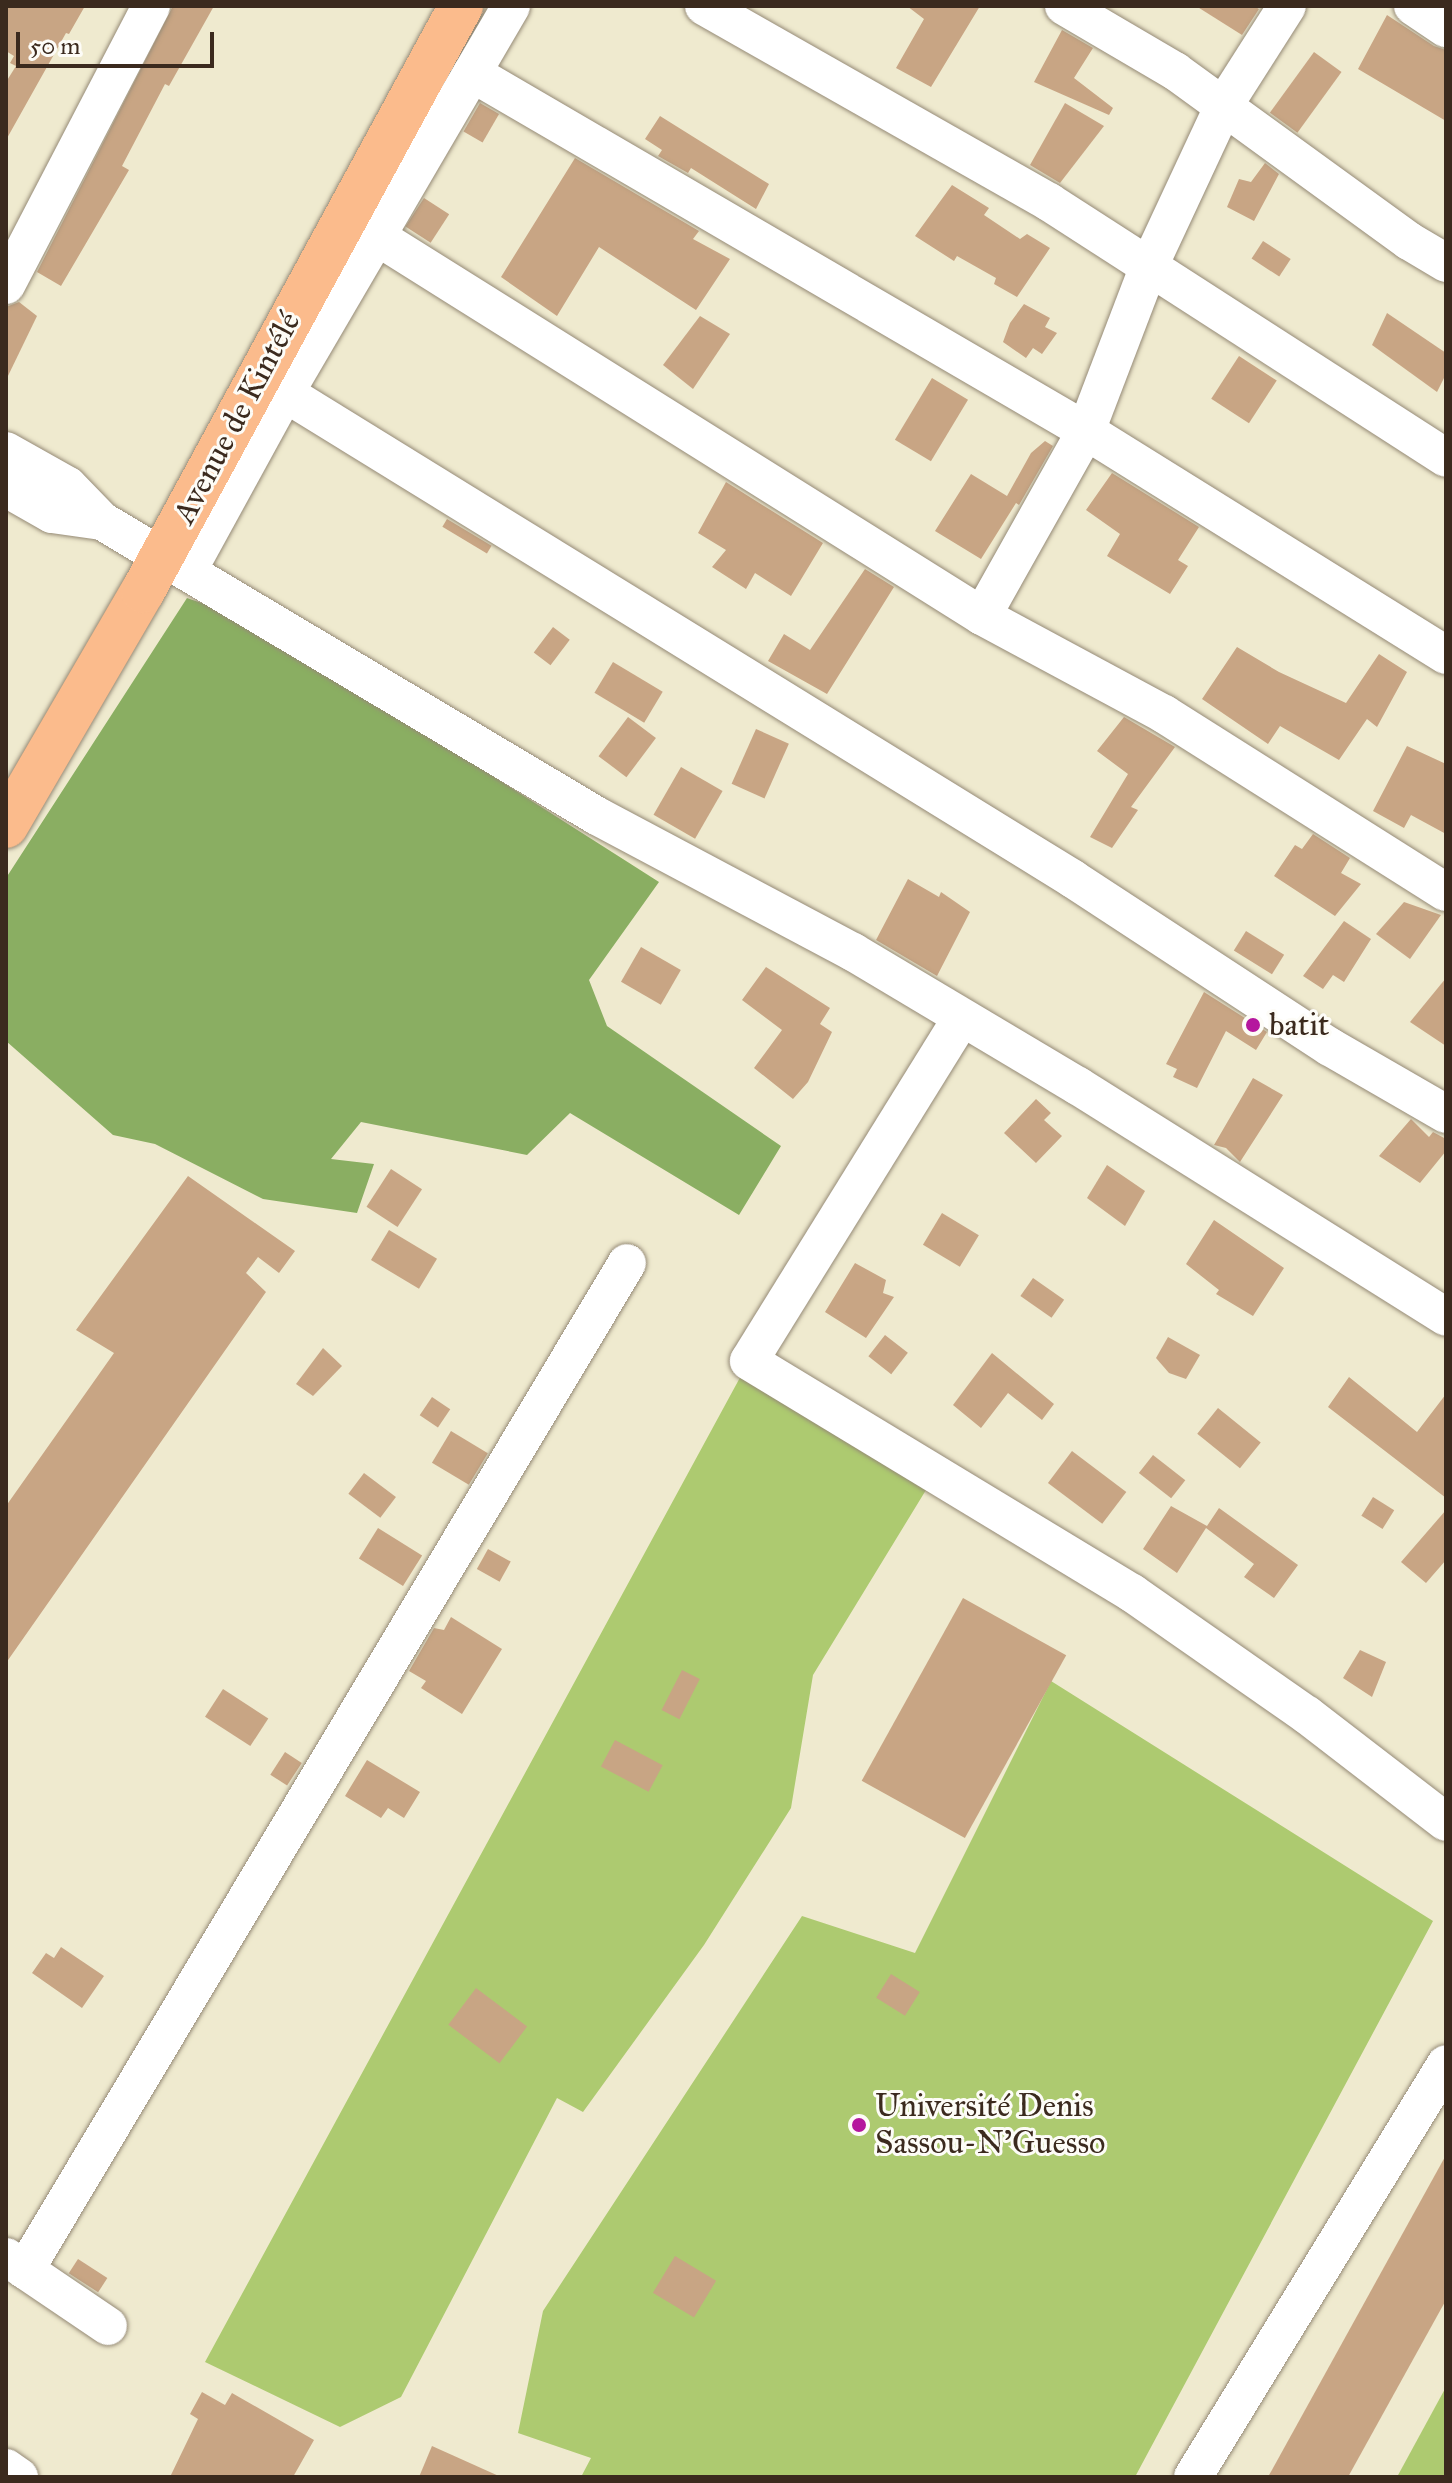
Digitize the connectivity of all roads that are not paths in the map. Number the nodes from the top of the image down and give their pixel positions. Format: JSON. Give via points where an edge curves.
{"nodes":[{"id":1,"x":151,"y":6,"type":"edge"},
{"id":2,"x":461,"y":6,"type":"edge"},
{"id":3,"x":511,"y":6,"type":"edge"},
{"id":4,"x":704,"y":6,"type":"edge"},
{"id":5,"x":1064,"y":6,"type":"edge"},
{"id":6,"x":1287,"y":6,"type":"edge"},
{"id":7,"x":1413,"y":6,"type":"edge"},
{"id":8,"x":1446,"y":28,"type":"edge"},
{"id":9,"x":472,"y":73,"type":"junction"},
{"id":10,"x":1224,"y":105,"type":"junction"},
{"id":11,"x":376,"y":236,"type":"junction"},
{"id":12,"x":1446,"y":263,"type":"edge"},
{"id":13,"x":1149,"y":266,"type":"junction"},
{"id":14,"x":6,"y":285,"type":"edge"},
{"id":15,"x":285,"y":393,"type":"junction"},
{"id":16,"x":1086,"y":431,"type":"junction"},
{"id":17,"x":6,"y":451,"type":"edge"},
{"id":18,"x":1446,"y":458,"type":"edge"},
{"id":19,"x":6,"y":488,"type":"edge"},
{"id":20,"x":102,"y":521,"type":"junction"},
{"id":21,"x":175,"y":564,"type":"junction"},
{"id":22,"x":982,"y":616,"type":"junction"},
{"id":23,"x":1446,"y":655,"type":"edge"},
{"id":24,"x":6,"y":826,"type":"edge"},
{"id":25,"x":1446,"y":892,"type":"edge"},
{"id":26,"x":961,"y":1019,"type":"junction"},
{"id":27,"x":1446,"y":1114,"type":"edge"},
{"id":28,"x":627,"y":1263,"type":"dead end"},
{"id":29,"x":1446,"y":1317,"type":"edge"},
{"id":30,"x":1446,"y":1822,"type":"edge"},
{"id":31,"x":1446,"y":2064,"type":"edge"},
{"id":32,"x":16,"y":2263,"type":"edge"},
{"id":33,"x":108,"y":2326,"type":"dead end"},
{"id":34,"x":6,"y":2468,"type":"edge"},
{"id":35,"x":19,"y":2477,"type":"edge"},
{"id":36,"x":1193,"y":2477,"type":"edge"}],
"edges":[{"from":1,"to":14,"type":"street"},
{"from":2,"to":21,"type":"main road","name":"Avenue de Kintélé"},
{"from":3,"to":9,"type":"street"},
{"from":4,"to":13,"type":"street","via":[[1049,202]]},
{"from":5,"to":10,"type":"street"},
{"from":6,"to":10,"type":"street"},
{"from":7,"to":8,"type":"street"},
{"from":9,"to":11,"type":"street"},
{"from":9,"to":16,"type":"street"},
{"from":10,"to":12,"type":"street"},
{"from":10,"to":13,"type":"street"},
{"from":11,"to":15,"type":"street"},
{"from":11,"to":22,"type":"street"},
{"from":13,"to":16,"type":"street"},
{"from":13,"to":18,"type":"street"},
{"from":15,"to":21,"type":"street"},
{"from":15,"to":27,"type":"street","via":[[1073,879],[1330,1047]]},
{"from":16,"to":22,"type":"street"},
{"from":16,"to":23,"type":"street"},
{"from":17,"to":20,"type":"street","via":[[68,486]]},
{"from":19,"to":20,"type":"street","via":[[52,514]]},
{"from":20,"to":21,"type":"street"},
{"from":21,"to":24,"type":"main road","name":"Avenue de Kintélé"},
{"from":21,"to":26,"type":"street","via":[[597,816],[853,952]]},
{"from":22,"to":25,"type":"street","via":[[1164,714]]},
{"from":26,"to":29,"type":"street","via":[[1078,1086]]},
{"from":26,"to":30,"type":"street","via":[[749,1361],[1132,1593],[1307,1715]]},
{"from":28,"to":32,"type":"street"},
{"from":31,"to":36,"type":"street"},
{"from":32,"to":33,"type":"street"},
{"from":34,"to":35,"type":"street"}]}
